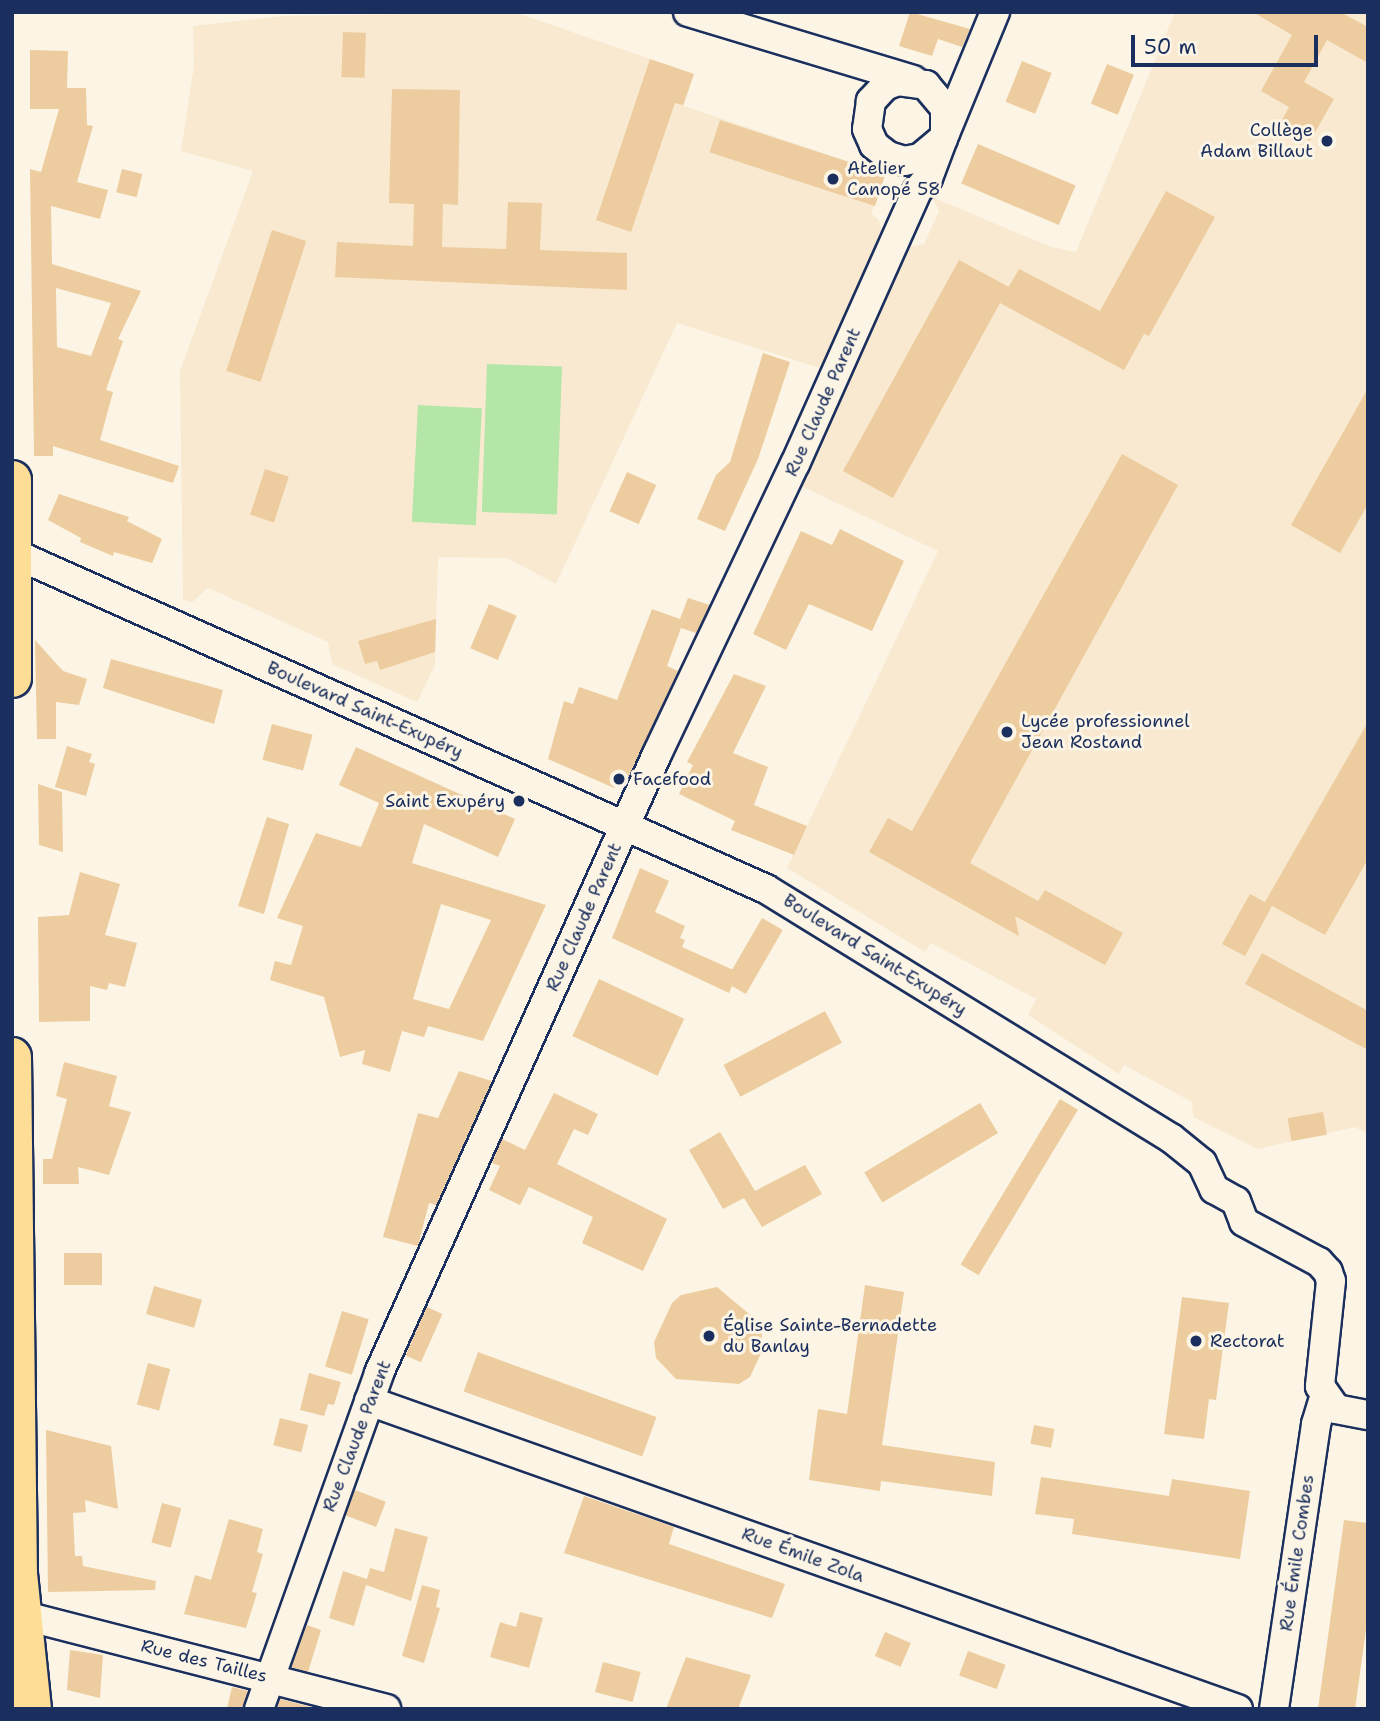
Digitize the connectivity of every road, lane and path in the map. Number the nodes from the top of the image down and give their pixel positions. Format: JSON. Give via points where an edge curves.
{"nodes":[{"id":1,"x":688,"y":12,"type":"edge"},
{"id":2,"x":995,"y":12,"type":"edge"},
{"id":3,"x":815,"y":53,"type":"junction"},
{"id":4,"x":971,"y":69,"type":"junction"},
{"id":5,"x":925,"y":86,"type":"junction"},
{"id":6,"x":871,"y":101,"type":"junction"},
{"id":7,"x":944,"y":136,"type":"junction"},
{"id":8,"x":12,"y":480,"type":"edge"},
{"id":9,"x":13,"y":553,"type":"edge"},
{"id":10,"x":12,"y":678,"type":"edge"},
{"id":11,"x":626,"y":825,"type":"junction"},
{"id":12,"x":12,"y":1057,"type":"edge"},
{"id":13,"x":1324,"y":1398,"type":"junction"},
{"id":14,"x":369,"y":1401,"type":"junction"},
{"id":15,"x":1368,"y":1415,"type":"edge"},
{"id":16,"x":21,"y":1615,"type":"junction"},
{"id":17,"x":269,"y":1677,"type":"junction"},
{"id":18,"x":32,"y":1709,"type":"edge"},
{"id":19,"x":259,"y":1709,"type":"edge"},
{"id":20,"x":386,"y":1709,"type":"edge"},
{"id":21,"x":1238,"y":1709,"type":"edge"},
{"id":22,"x":1274,"y":1709,"type":"edge"}],
"edges":[{"from":1,"to":3,"type":"street"},
{"from":2,"to":4,"type":"street","name":"Rue Claude Parent"},
{"from":3,"to":5,"type":"street","via":[[865,63]]},
{"from":3,"to":6,"type":"street","via":[[854,81]]},
{"from":4,"to":5,"type":"street","name":"Rue Claude Parent","via":[[957,87]]},
{"from":4,"to":7,"type":"street","name":"Rue Claude Parent","via":[[966,92]]},
{"from":5,"to":6,"type":"street","via":[[885,86]]},
{"from":5,"to":7,"type":"street","via":[[945,108]]},
{"from":6,"to":7,"type":"street","via":[[867,129],[874,145],[888,156],[904,161],[920,158]]},
{"from":7,"to":11,"type":"street","name":"Rue Claude Parent"},
{"from":8,"to":9,"type":"main road"},
{"from":9,"to":10,"type":"main road"},
{"from":9,"to":11,"type":"street","name":"Boulevard Saint-Exupéry"},
{"from":11,"to":13,"type":"street","name":"Boulevard Saint-Exupéry","via":[[766,889],[843,933],[1171,1138],[1202,1163],[1214,1189],[1236,1201],[1244,1222],[1319,1262],[1328,1272],[1331,1281],[1320,1386]]},
{"from":11,"to":14,"type":"street","name":"Rue Claude Parent"},
{"from":12,"to":16,"type":"main road"},
{"from":13,"to":15,"type":"street","via":[[1343,1412]]},
{"from":13,"to":22,"type":"street","name":"Rue Émile Combes","via":[[1316,1424]]},
{"from":14,"to":17,"type":"street","name":"Rue Claude Parent"},
{"from":14,"to":21,"type":"street","name":"Rue Émile Zola"},
{"from":16,"to":17,"type":"street","name":"Rue des Tailles"},
{"from":16,"to":18,"type":"main road"},
{"from":17,"to":19,"type":"street","name":"Rue Claude Parent"},
{"from":17,"to":20,"type":"street","name":"Rue des Tailles"}]}
